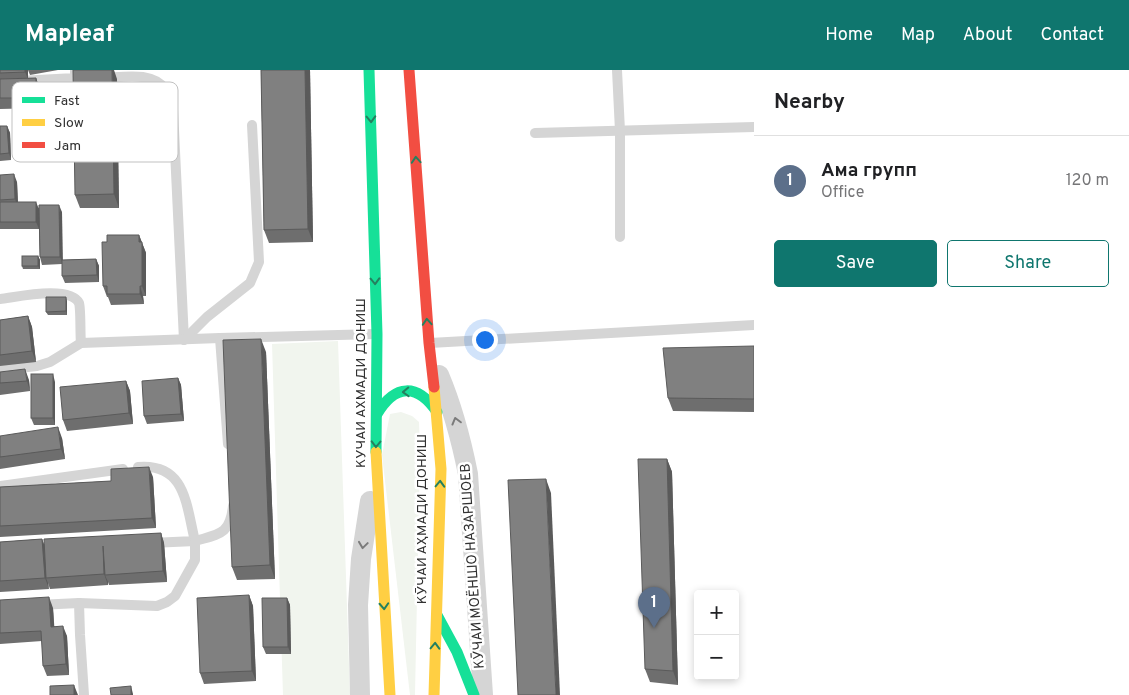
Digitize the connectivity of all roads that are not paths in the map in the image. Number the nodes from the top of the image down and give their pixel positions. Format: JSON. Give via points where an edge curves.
{"nodes":[{"id":1,"x":369,"y":70,"type":"edge"},
{"id":2,"x":409,"y":70,"type":"edge"},
{"id":3,"x":617,"y":70,"type":"edge"},
{"id":4,"x":82,"y":76,"type":"edge"},
{"id":5,"x":0,"y":82,"type":"edge"},
{"id":6,"x":157,"y":82,"type":"edge"},
{"id":7,"x":252,"y":124,"type":"dead end"},
{"id":8,"x":754,"y":127,"type":"edge"},
{"id":9,"x":620,"y":131,"type":"junction"},
{"id":10,"x":535,"y":133,"type":"dead end"},
{"id":11,"x":176,"y":162,"type":"edge"},
{"id":12,"x":620,"y":237,"type":"dead end"},
{"id":13,"x":0,"y":299,"type":"edge"},
{"id":14,"x":754,"y":325,"type":"edge"},
{"id":15,"x":377,"y":334,"type":"junction"},
{"id":16,"x":220,"y":338,"type":"junction"},
{"id":17,"x":184,"y":340,"type":"junction"},
{"id":18,"x":81,"y":343,"type":"junction"},
{"id":19,"x":430,"y":349,"type":"junction"},
{"id":20,"x":0,"y":370,"type":"edge"},
{"id":21,"x":437,"y":412,"type":"junction"},
{"id":22,"x":377,"y":414,"type":"junction"},
{"id":23,"x":228,"y":451,"type":"edge"},
{"id":24,"x":376,"y":462,"type":"junction"},
{"id":25,"x":0,"y":486,"type":"edge"},
{"id":26,"x":232,"y":498,"type":"edge"},
{"id":27,"x":195,"y":541,"type":"junction"},
{"id":28,"x":136,"y":543,"type":"edge"},
{"id":29,"x":79,"y":603,"type":"junction"},
{"id":30,"x":30,"y":606,"type":"edge"},
{"id":31,"x":436,"y":615,"type":"junction"},
{"id":32,"x":84,"y":695,"type":"edge"},
{"id":33,"x":360,"y":695,"type":"edge"},
{"id":34,"x":390,"y":695,"type":"edge"},
{"id":35,"x":434,"y":695,"type":"edge"},
{"id":36,"x":474,"y":695,"type":"edge"},
{"id":37,"x":483,"y":695,"type":"edge"}],
"edges":[{"from":1,"to":15,"type":"street","name":"КУЧАИ АХМАДИ ДОНИШ","one_way":true},
{"from":19,"to":2,"type":"street","name":"КӮЧАИ АҲМАДИ ДОНИШ","one_way":true},
{"from":3,"to":9,"type":"lane"},
{"from":4,"to":5,"type":"lane"},
{"from":4,"to":6,"type":"lane","via":[[144,77]]},
{"from":7,"to":17,"type":"lane","via":[[259,262],[250,283]]},
{"from":8,"to":9,"type":"lane"},
{"from":9,"to":10,"type":"lane"},
{"from":9,"to":12,"type":"lane"},
{"from":11,"to":17,"type":"lane"},
{"from":13,"to":18,"type":"lane","via":[[52,293],[74,297],[80,304]]},
{"from":14,"to":19,"type":"lane"},
{"from":15,"to":16,"type":"lane"},
{"from":15,"to":22,"type":"street","name":"КУЧАИ АХМАДИ ДОНИШ"},
{"from":16,"to":17,"type":"lane"},
{"from":16,"to":23,"type":"lane"},
{"from":17,"to":18,"type":"lane"},
{"from":18,"to":20,"type":"lane","via":[[50,362]]},
{"from":19,"to":21,"type":"street","name":"КӮЧАИ АҲМАДИ ДОНИШ"},
{"from":37,"to":19,"type":"street","name":"КӮЧАИ МОЁНШО НАЗАРШОЕВ","one_way":true,"via":[[468,474],[452,406]]},
{"from":21,"to":22,"type":"street","one_way":true,"via":[[430,400],[419,392],[406,390],[393,393]]},
{"from":31,"to":21,"type":"street","name":"КӮЧАИ АҲМАДИ ДОНИШ","one_way":true,"via":[[441,468]]},
{"from":22,"to":24,"type":"street","name":"КУЧАИ АХМАДИ ДОНИШ","one_way":true},
{"from":24,"to":33,"type":"street","one_way":true,"via":[[361,559],[358,605]]},
{"from":24,"to":34,"type":"street","name":"КУЧАИ АХМАДИ ДОНИШ","one_way":true},
{"from":25,"to":27,"type":"lane","via":[[141,467],[164,469],[181,485]]},
{"from":26,"to":27,"type":"lane","via":[[230,522],[222,533]]},
{"from":27,"to":28,"type":"lane"},
{"from":27,"to":29,"type":"lane","via":[[195,560],[175,596],[167,602],[157,606]]},
{"from":29,"to":30,"type":"lane"},
{"from":29,"to":32,"type":"lane"},
{"from":35,"to":31,"type":"street","name":"КӮЧАИ АҲМАДИ ДОНИШ","one_way":true},
{"from":31,"to":36,"type":"street","via":[[457,652]]}]}
